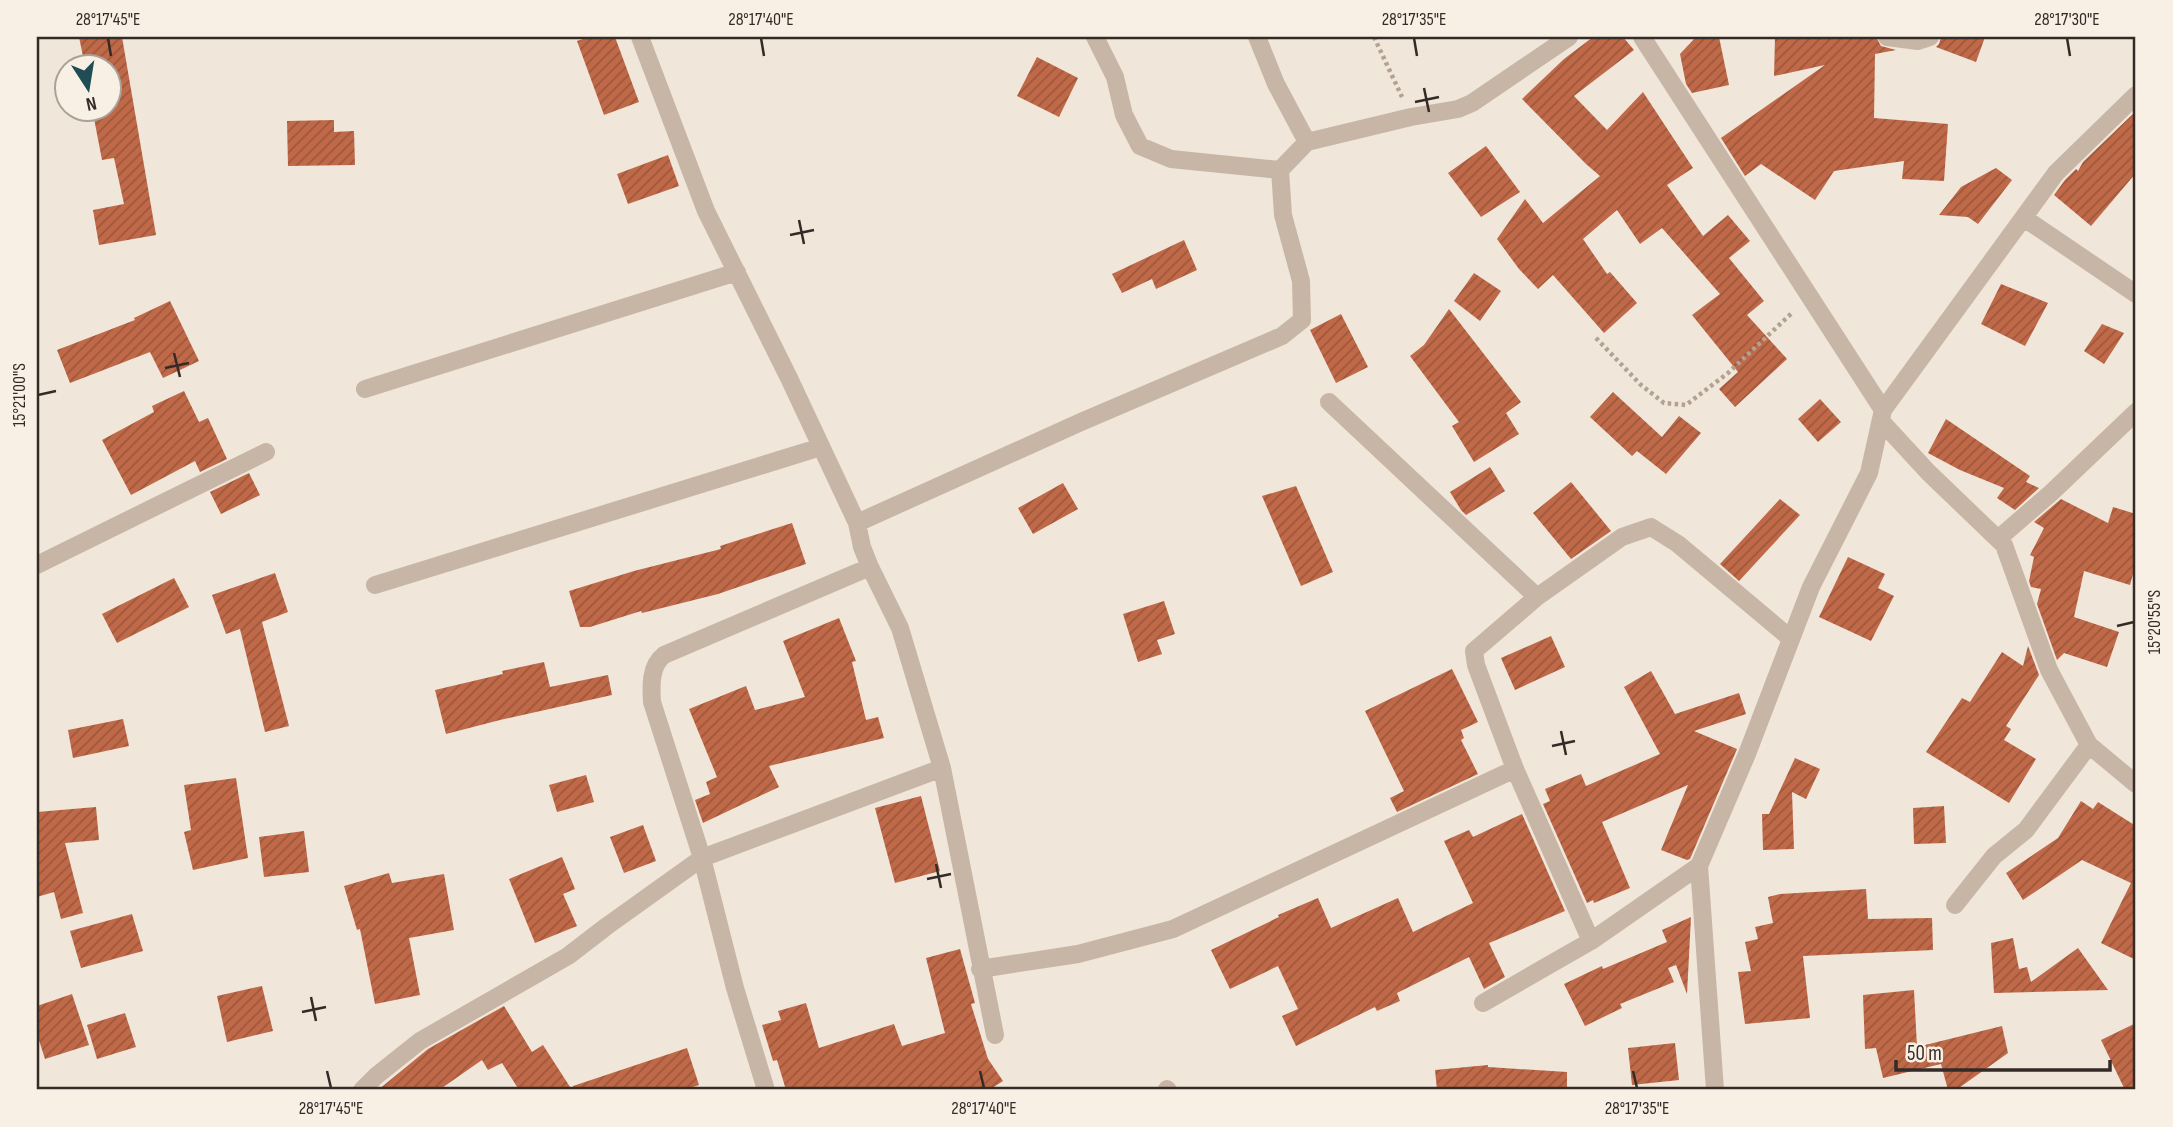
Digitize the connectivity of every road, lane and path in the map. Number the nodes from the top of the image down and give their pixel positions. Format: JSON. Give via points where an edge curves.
{"nodes":[{"id":1,"x":640,"y":37,"type":"edge"},
{"id":2,"x":1095,"y":37,"type":"edge"},
{"id":3,"x":1257,"y":37,"type":"edge"},
{"id":4,"x":1374,"y":37,"type":"edge"},
{"id":5,"x":1569,"y":37,"type":"edge"},
{"id":6,"x":1642,"y":37,"type":"edge"},
{"id":7,"x":1887,"y":37,"type":"edge"},
{"id":8,"x":1930,"y":37,"type":"edge"},
{"id":9,"x":2136,"y":95,"type":"edge"},
{"id":10,"x":1411,"y":117,"type":"junction"},
{"id":11,"x":1307,"y":142,"type":"junction"},
{"id":12,"x":1280,"y":170,"type":"junction"},
{"id":13,"x":2024,"y":218,"type":"junction"},
{"id":14,"x":737,"y":272,"type":"junction"},
{"id":15,"x":2136,"y":294,"type":"edge"},
{"id":16,"x":1809,"y":297,"type":"junction"},
{"id":17,"x":1596,"y":338,"type":"dead end"},
{"id":18,"x":365,"y":389,"type":"dead end"},
{"id":19,"x":1329,"y":402,"type":"dead end"},
{"id":20,"x":2136,"y":412,"type":"edge"},
{"id":21,"x":1882,"y":415,"type":"junction"},
{"id":22,"x":821,"y":447,"type":"junction"},
{"id":23,"x":266,"y":452,"type":"dead end"},
{"id":24,"x":857,"y":523,"type":"junction"},
{"id":25,"x":1999,"y":538,"type":"junction"},
{"id":26,"x":37,"y":565,"type":"edge"},
{"id":27,"x":870,"y":567,"type":"junction"},
{"id":28,"x":375,"y":585,"type":"dead end"},
{"id":29,"x":1537,"y":597,"type":"junction"},
{"id":30,"x":1790,"y":638,"type":"junction"},
{"id":31,"x":2089,"y":745,"type":"junction"},
{"id":32,"x":942,"y":768,"type":"junction"},
{"id":33,"x":1515,"y":769,"type":"junction"},
{"id":34,"x":2136,"y":784,"type":"edge"},
{"id":35,"x":702,"y":858,"type":"junction"},
{"id":36,"x":1699,"y":866,"type":"junction"},
{"id":37,"x":1955,"y":905,"type":"dead end"},
{"id":38,"x":1591,"y":941,"type":"junction"},
{"id":39,"x":980,"y":969,"type":"junction"},
{"id":40,"x":1483,"y":1003,"type":"dead end"},
{"id":41,"x":995,"y":1035,"type":"dead end"},
{"id":42,"x":362,"y":1090,"type":"edge"},
{"id":43,"x":766,"y":1090,"type":"edge"},
{"id":44,"x":1715,"y":1090,"type":"edge"}],
"edges":[{"from":1,"to":14,"type":"street","via":[[706,211]]},
{"from":2,"to":12,"type":"street","via":[[1140,146],[1171,159]]},
{"from":3,"to":11,"type":"street"},
{"from":4,"to":10,"type":"path"},
{"from":5,"to":10,"type":"street","via":[[1472,103]]},
{"from":6,"to":16,"type":"street"},
{"from":7,"to":8,"type":"street","via":[[1918,41]]},
{"from":9,"to":13,"type":"street","via":[[2056,173]]},
{"from":10,"to":11,"type":"street"},
{"from":11,"to":12,"type":"street"},
{"from":12,"to":24,"type":"street","via":[[1283,215],[1301,281],[1302,320],[1282,336]]},
{"from":13,"to":15,"type":"street"},
{"from":13,"to":21,"type":"street"},
{"from":14,"to":18,"type":"street"},
{"from":14,"to":22,"type":"street"},
{"from":16,"to":17,"type":"path","via":[[1728,373],[1686,405],[1664,403]]},
{"from":16,"to":21,"type":"street"},
{"from":19,"to":29,"type":"street"},
{"from":20,"to":25,"type":"street"},
{"from":21,"to":25,"type":"street","via":[[1928,472]]},
{"from":21,"to":30,"type":"street","via":[[1869,473]]},
{"from":22,"to":24,"type":"street"},
{"from":22,"to":28,"type":"street"},
{"from":23,"to":26,"type":"street"},
{"from":24,"to":27,"type":"street"},
{"from":25,"to":31,"type":"street","via":[[2049,670]]},
{"from":27,"to":32,"type":"street","via":[[900,628]]},
{"from":27,"to":35,"type":"street","via":[[658,660],[652,702]]},
{"from":29,"to":30,"type":"street","via":[[1622,537],[1651,527],[1678,544]]},
{"from":29,"to":33,"type":"street","via":[[1474,651]]},
{"from":30,"to":36,"type":"street"},
{"from":31,"to":34,"type":"street"},
{"from":31,"to":37,"type":"street","via":[[2025,830],[1994,856]]},
{"from":32,"to":35,"type":"street"},
{"from":32,"to":39,"type":"street"},
{"from":33,"to":38,"type":"street"},
{"from":33,"to":39,"type":"street","via":[[1173,929],[1078,954]]},
{"from":35,"to":42,"type":"street","via":[[568,956],[419,1041]]},
{"from":35,"to":43,"type":"street","via":[[734,988]]},
{"from":36,"to":38,"type":"street"},
{"from":36,"to":44,"type":"street"},
{"from":38,"to":40,"type":"street"},
{"from":39,"to":41,"type":"street"}]}
